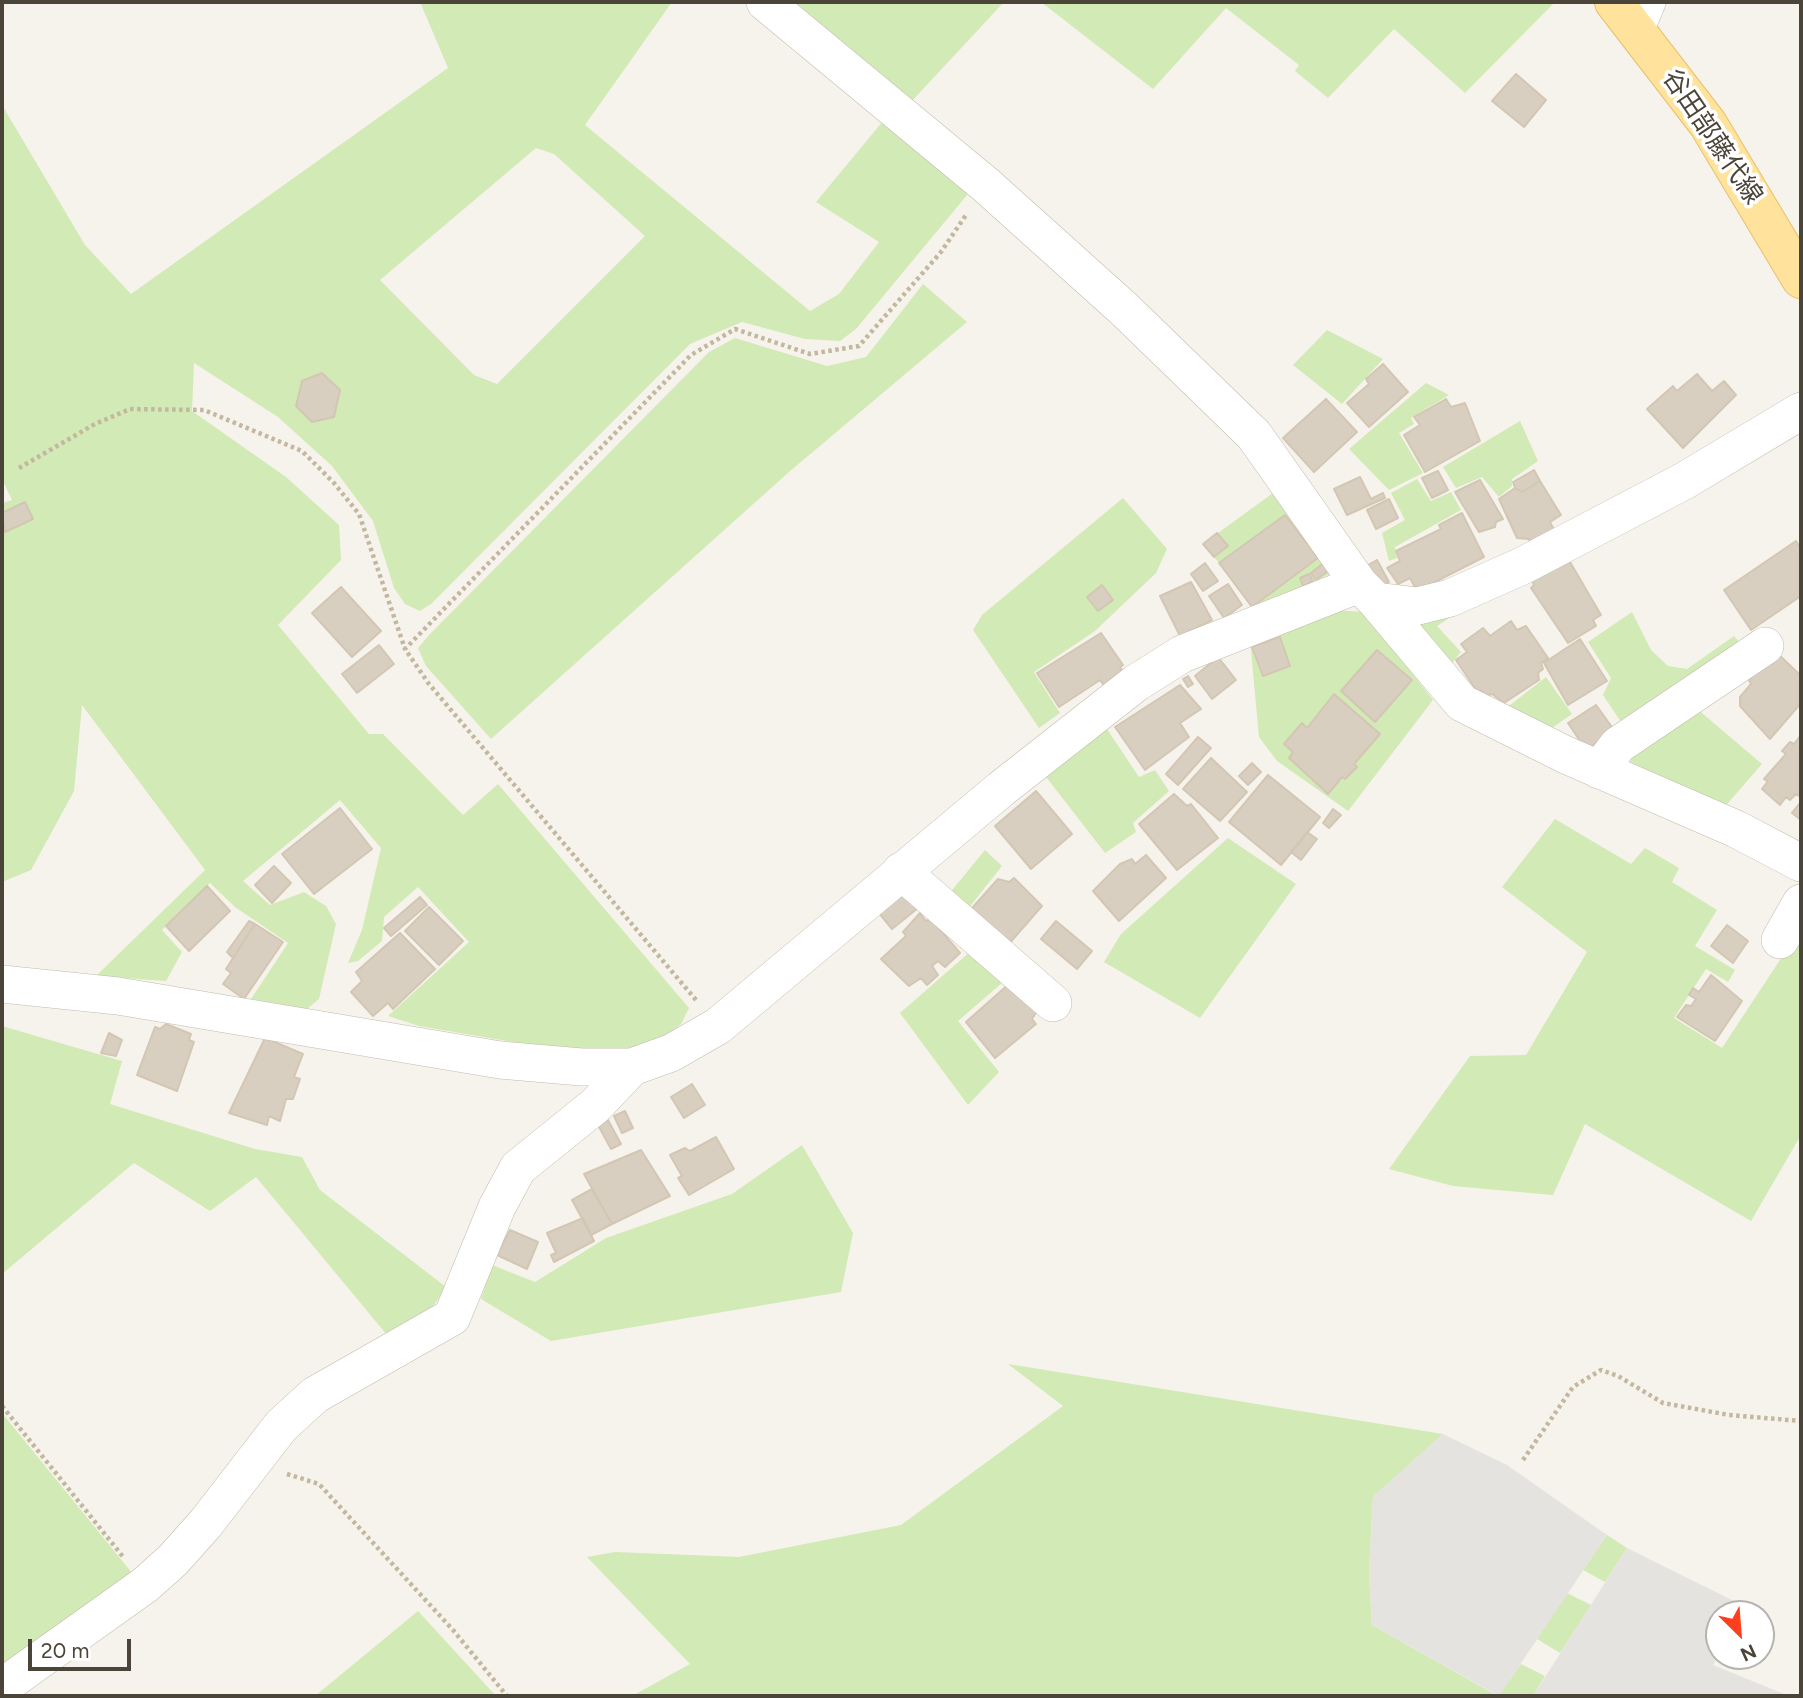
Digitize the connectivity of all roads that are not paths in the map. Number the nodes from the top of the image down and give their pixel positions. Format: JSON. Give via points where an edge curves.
{"nodes":[{"id":1,"x":765,"y":2,"type":"edge"},
{"id":2,"x":1633,"y":11,"type":"edge"},
{"id":3,"x":1801,"y":279,"type":"edge"},
{"id":4,"x":1801,"y":411,"type":"edge"},
{"id":5,"x":1367,"y":592,"type":"junction"},
{"id":6,"x":1765,"y":646,"type":"dead end"},
{"id":7,"x":1599,"y":770,"type":"junction"},
{"id":8,"x":1801,"y":863,"type":"edge"},
{"id":9,"x":901,"y":871,"type":"junction"},
{"id":10,"x":1801,"y":903,"type":"edge"},
{"id":11,"x":1780,"y":940,"type":"dead end"},
{"id":12,"x":2,"y":984,"type":"edge"},
{"id":13,"x":1053,"y":1003,"type":"dead end"},
{"id":14,"x":632,"y":1067,"type":"junction"},
{"id":15,"x":2,"y":1687,"type":"edge"}],
"edges":[{"from":1,"to":5,"type":"street","via":[[986,185],[1254,435]]},
{"from":2,"to":3,"type":"main road","name":"谷田部藤代線","via":[[1708,124]]},
{"from":4,"to":5,"type":"street","via":[[1684,481],[1522,566],[1450,598],[1418,606]]},
{"from":5,"to":7,"type":"street","via":[[1462,703]]},
{"from":5,"to":9,"type":"street","via":[[1182,654],[1091,717]]},
{"from":6,"to":7,"type":"street","via":[[1618,745]]},
{"from":7,"to":8,"type":"street"},
{"from":9,"to":13,"type":"street"},
{"from":9,"to":14,"type":"street","via":[[718,1026],[671,1054]]},
{"from":10,"to":11,"type":"street"},
{"from":12,"to":14,"type":"street","via":[[118,996],[500,1060]]},
{"from":14,"to":15,"type":"street","via":[[596,1105],[518,1168],[452,1317],[315,1395],[281,1426],[206,1523],[145,1585]]}]}
